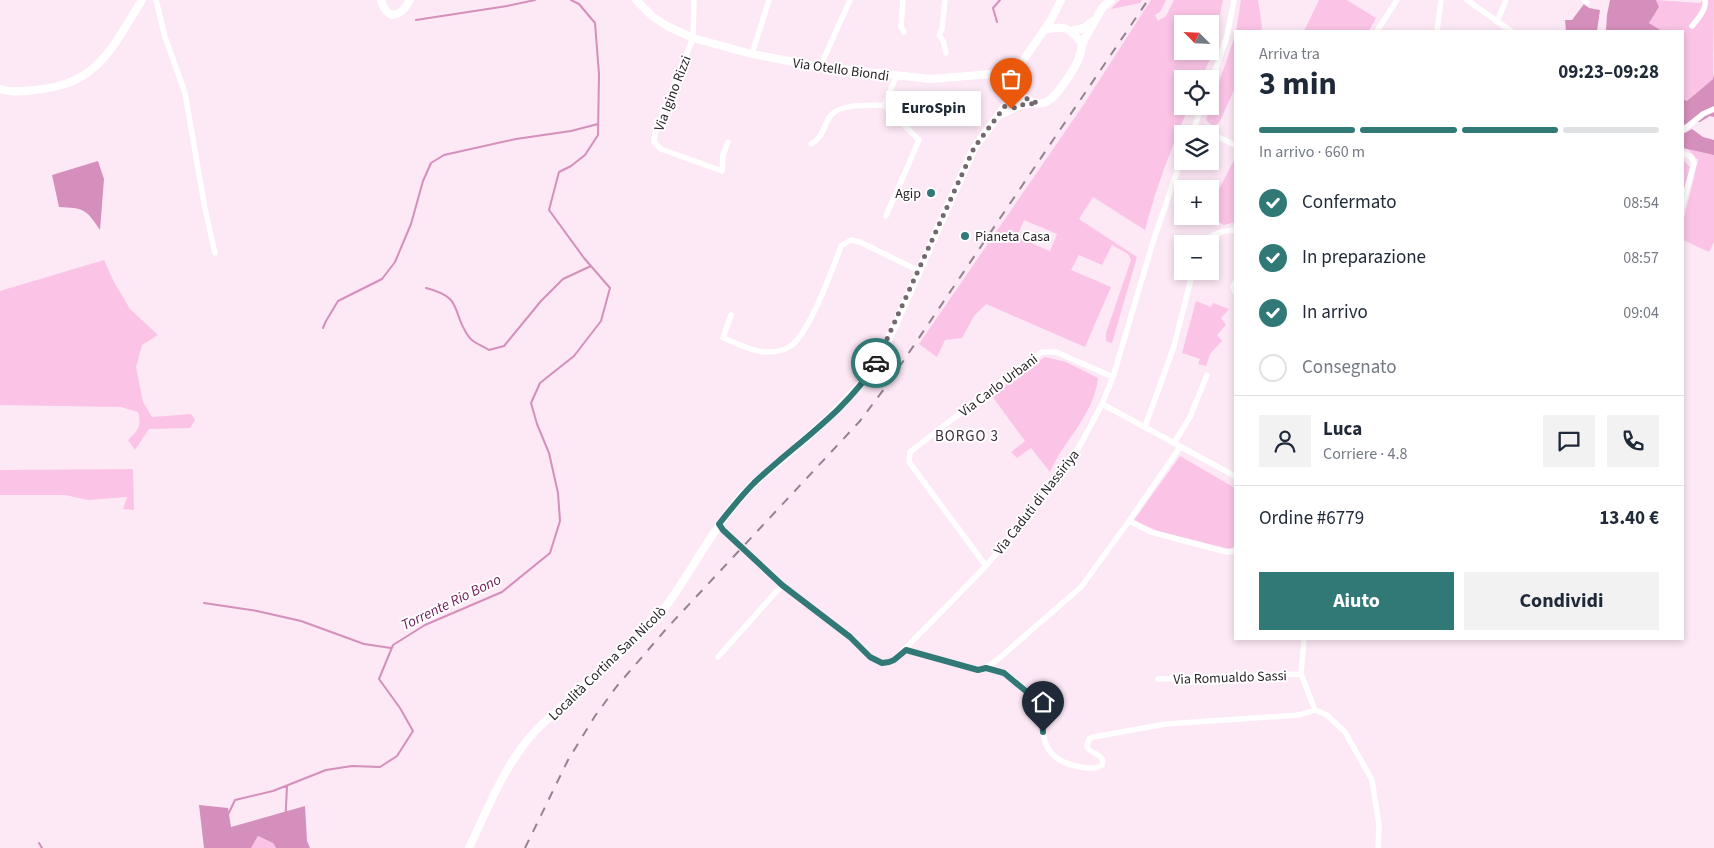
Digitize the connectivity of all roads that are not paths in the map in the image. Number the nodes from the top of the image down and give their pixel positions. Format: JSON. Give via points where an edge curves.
{"nodes":[{"id":1,"x":142,"y":0,"type":"edge"},
{"id":2,"x":156,"y":0,"type":"edge"},
{"id":3,"x":381,"y":0,"type":"edge"},
{"id":4,"x":410,"y":0,"type":"edge"},
{"id":5,"x":636,"y":0,"type":"edge"},
{"id":6,"x":694,"y":0,"type":"edge"},
{"id":7,"x":768,"y":0,"type":"edge"},
{"id":8,"x":850,"y":0,"type":"edge"},
{"id":9,"x":904,"y":0,"type":"edge"},
{"id":10,"x":945,"y":0,"type":"edge"},
{"id":11,"x":1111,"y":0,"type":"edge"},
{"id":12,"x":1397,"y":0,"type":"edge"},
{"id":13,"x":1441,"y":0,"type":"edge"},
{"id":14,"x":1467,"y":0,"type":"edge"},
{"id":15,"x":1506,"y":0,"type":"edge"},
{"id":16,"x":1705,"y":0,"type":"edge"},
{"id":17,"x":1233,"y":1,"type":"edge"},
{"id":18,"x":1059,"y":2,"type":"edge"},
{"id":19,"x":1095,"y":19,"type":"junction"},
{"id":20,"x":1497,"y":22,"type":"junction"},
{"id":21,"x":1692,"y":26,"type":"dead end"},
{"id":22,"x":1067,"y":29,"type":"junction"},
{"id":23,"x":1045,"y":30,"type":"junction"},
{"id":24,"x":1378,"y":30,"type":"edge"},
{"id":25,"x":1437,"y":30,"type":"edge"},
{"id":26,"x":1509,"y":30,"type":"edge"},
{"id":27,"x":904,"y":32,"type":"dead end"},
{"id":28,"x":692,"y":38,"type":"junction"},
{"id":29,"x":1082,"y":44,"type":"junction"},
{"id":30,"x":946,"y":53,"type":"dead end"},
{"id":31,"x":752,"y":54,"type":"junction"},
{"id":32,"x":1022,"y":62,"type":"junction"},
{"id":33,"x":820,"y":67,"type":"junction"},
{"id":34,"x":1215,"y":70,"type":"edge"},
{"id":35,"x":991,"y":74,"type":"junction"},
{"id":36,"x":896,"y":76,"type":"junction"},
{"id":37,"x":1014,"y":84,"type":"junction"},
{"id":38,"x":1,"y":90,"type":"edge"},
{"id":39,"x":1038,"y":103,"type":"junction"},
{"id":40,"x":884,"y":105,"type":"junction"},
{"id":41,"x":1714,"y":109,"type":"edge"},
{"id":42,"x":1000,"y":114,"type":"junction"},
{"id":43,"x":1684,"y":129,"type":"edge"},
{"id":44,"x":1219,"y":137,"type":"edge"},
{"id":45,"x":728,"y":142,"type":"dead end"},
{"id":46,"x":811,"y":144,"type":"dead end"},
{"id":47,"x":1234,"y":145,"type":"edge"},
{"id":48,"x":1684,"y":154,"type":"edge"},
{"id":49,"x":1178,"y":170,"type":"edge"},
{"id":50,"x":1684,"y":200,"type":"edge"},
{"id":51,"x":886,"y":216,"type":"dead end"},
{"id":52,"x":1234,"y":230,"type":"edge"},
{"id":53,"x":1213,"y":235,"type":"edge"},
{"id":54,"x":216,"y":253,"type":"dead end"},
{"id":55,"x":919,"y":271,"type":"junction"},
{"id":56,"x":1191,"y":280,"type":"edge"},
{"id":57,"x":731,"y":315,"type":"dead end"},
{"id":58,"x":1207,"y":376,"type":"dead end"},
{"id":59,"x":1113,"y":377,"type":"junction"},
{"id":60,"x":1102,"y":404,"type":"junction"},
{"id":61,"x":1145,"y":428,"type":"junction"},
{"id":62,"x":1174,"y":443,"type":"junction"},
{"id":63,"x":1180,"y":447,"type":"junction"},
{"id":64,"x":1234,"y":475,"type":"edge"},
{"id":65,"x":1129,"y":522,"type":"junction"},
{"id":66,"x":719,"y":524,"type":"junction"},
{"id":67,"x":1234,"y":551,"type":"edge"},
{"id":68,"x":986,"y":566,"type":"junction"},
{"id":69,"x":782,"y":585,"type":"junction"},
{"id":70,"x":1304,"y":640,"type":"edge"},
{"id":71,"x":906,"y":650,"type":"junction"},
{"id":72,"x":718,"y":657,"type":"dead end"},
{"id":73,"x":986,"y":668,"type":"junction"},
{"id":74,"x":1301,"y":674,"type":"junction"},
{"id":75,"x":1158,"y":679,"type":"dead end"},
{"id":76,"x":1316,"y":710,"type":"junction"},
{"id":77,"x":469,"y":848,"type":"edge"},
{"id":78,"x":1378,"y":848,"type":"edge"}],
"edges":[{"from":1,"to":38,"type":"main road","via":[[110,51],[83,77],[60,87]]},
{"from":2,"to":54,"type":"street","via":[[185,93]]},
{"from":3,"to":4,"type":"main road","via":[[387,12],[392,14],[399,14]]},
{"from":5,"to":28,"type":"main road","name":"Via Otello Biondi","via":[[653,17]]},
{"from":6,"to":28,"type":"street","name":"Via Igino Rizzi"},
{"from":7,"to":31,"type":"street"},
{"from":8,"to":33,"type":"street"},
{"from":9,"to":27,"type":"street","via":[[901,27]]},
{"from":10,"to":30,"type":"street","via":[[939,35]]},
{"from":11,"to":19,"type":"main road"},
{"from":12,"to":24,"type":"street"},
{"from":13,"to":25,"type":"street"},
{"from":14,"to":20,"type":"street"},
{"from":15,"to":20,"type":"street"},
{"from":16,"to":21,"type":"street","via":[[1706,4]]},
{"from":17,"to":34,"type":"street","via":[[1227,36]]},
{"from":18,"to":22,"type":"main road","via":[[1058,14]]},
{"from":18,"to":23,"type":"main road"},
{"from":19,"to":22,"type":"main road","via":[[1084,28]]},
{"from":19,"to":29,"type":"main road"},
{"from":20,"to":26,"type":"street"},
{"from":22,"to":23,"type":"main road"},
{"from":22,"to":29,"type":"main road"},
{"from":23,"to":32,"type":"main road"},
{"from":28,"to":31,"type":"main road","name":"Via Otello Biondi"},
{"from":28,"to":45,"type":"street","name":"Via Igino Rizzi","via":[[654,142],[661,149],[722,171],[722,155]]},
{"from":29,"to":39,"type":"main road","via":[[1078,62],[1055,98]]},
{"from":31,"to":33,"type":"main road","name":"Via Otello Biondi"},
{"from":32,"to":35,"type":"main road","name":"Via Otello Biondi"},
{"from":32,"to":37,"type":"main road"},
{"from":33,"to":36,"type":"main road","name":"Via Otello Biondi"},
{"from":35,"to":36,"type":"main road","name":"Via Otello Biondi","via":[[931,79]]},
{"from":35,"to":37,"type":"main road","name":"Via Otello Biondi"},
{"from":36,"to":40,"type":"street"},
{"from":37,"to":39,"type":"main road","via":[[1026,99]]},
{"from":37,"to":42,"type":"main road","name":"Località Cortina San Nicolò","via":[[1013,94]]},
{"from":39,"to":42,"type":"main road","via":[[1021,105]]},
{"from":40,"to":46,"type":"street","via":[[842,108],[831,115],[818,140]]},
{"from":40,"to":51,"type":"street","via":[[919,140]]},
{"from":41,"to":43,"type":"street"},
{"from":42,"to":55,"type":"main road","name":"Località Cortina San Nicolò","via":[[974,148]]},
{"from":44,"to":47,"type":"street"},
{"from":48,"to":50,"type":"street","via":[[1692,157],[1694,163]]},
{"from":49,"to":59,"type":"street","name":"Via Caduti di Nassiriya"},
{"from":52,"to":53,"type":"street"},
{"from":55,"to":57,"type":"street","via":[[851,240],[842,246],[807,326],[791,346],[778,351],[755,350],[723,338]]},
{"from":55,"to":66,"type":"main road","name":"Località Cortina San Nicolò","via":[[870,374],[840,406],[754,483]]},
{"from":56,"to":61,"type":"street","via":[[1174,346]]},
{"from":58,"to":62,"type":"street","via":[[1190,417]]},
{"from":59,"to":60,"type":"street","name":"Via Caduti di Nassiriya"},
{"from":59,"to":68,"type":"street","name":"Via Carlo Urbani","via":[[1056,352],[1042,352],[910,452],[909,462]]},
{"from":60,"to":61,"type":"street"},
{"from":60,"to":68,"type":"street","name":"Via Caduti di Nassiriya","via":[[1065,470]]},
{"from":61,"to":62,"type":"street"},
{"from":62,"to":63,"type":"street"},
{"from":63,"to":64,"type":"street"},
{"from":63,"to":65,"type":"street"},
{"from":65,"to":67,"type":"street","via":[[1151,532],[1226,552]]},
{"from":65,"to":73,"type":"street","via":[[1081,586]]},
{"from":66,"to":69,"type":"street","name":"Via Caduti di Nassiriya"},
{"from":66,"to":77,"type":"main road","name":"Località Cortina San Nicolò","via":[[676,595],[654,622],[524,744],[508,767]]},
{"from":68,"to":71,"type":"street","name":"Via Caduti di Nassiriya"},
{"from":69,"to":71,"type":"street","name":"Via Caduti di Nassiriya","via":[[850,637],[875,661],[894,660]]},
{"from":69,"to":72,"type":"street"},
{"from":70,"to":74,"type":"street","name":"Via Romualdo Sassi"},
{"from":71,"to":73,"type":"street","via":[[978,670]]},
{"from":73,"to":76,"type":"street","via":[[1004,673],[1041,707],[1043,732],[1053,756],[1069,764],[1093,769],[1103,761],[1087,747],[1093,737],[1166,724],[1298,715]]},
{"from":74,"to":75,"type":"street","name":"Via Romualdo Sassi"},
{"from":74,"to":76,"type":"street","name":"Via Romualdo Sassi"},
{"from":76,"to":78,"type":"street","via":[[1327,715],[1345,732],[1372,780],[1379,825]]}]}
